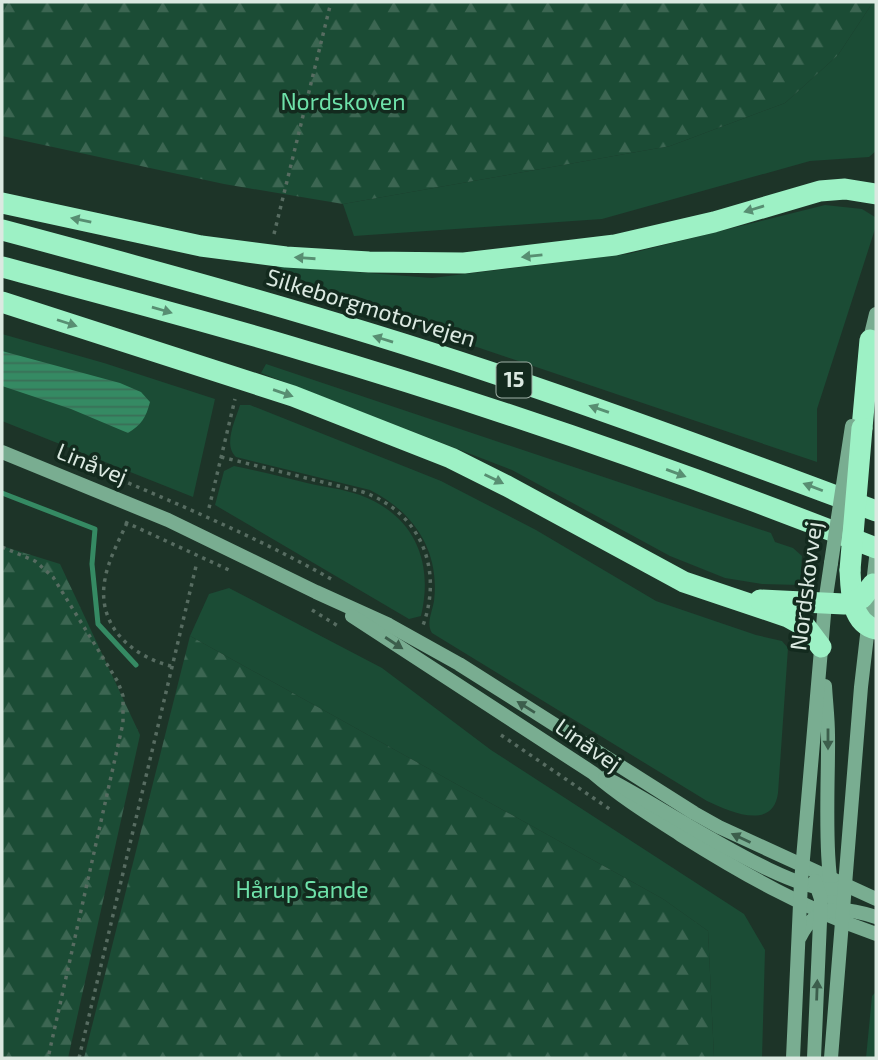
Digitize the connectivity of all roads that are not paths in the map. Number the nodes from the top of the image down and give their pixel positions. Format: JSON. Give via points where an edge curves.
{"nodes":[{"id":1,"x":876,"y":194,"type":"edge"},
{"id":2,"x":2,"y":203,"type":"edge"},
{"id":3,"x":2,"y":230,"type":"edge"},
{"id":4,"x":2,"y":267,"type":"edge"},
{"id":5,"x":2,"y":302,"type":"edge"},
{"id":6,"x":876,"y":314,"type":"edge"},
{"id":7,"x":870,"y":340,"type":"joint"},
{"id":8,"x":2,"y":452,"type":"edge"},
{"id":9,"x":876,"y":512,"type":"edge"},
{"id":10,"x":876,"y":548,"type":"edge"},
{"id":11,"x":876,"y":558,"type":"edge"},
{"id":12,"x":840,"y":567,"type":"junction"},
{"id":13,"x":873,"y":581,"type":"junction"},
{"id":14,"x":316,"y":592,"type":"junction"},
{"id":15,"x":730,"y":598,"type":"junction"},
{"id":16,"x":853,"y":602,"type":"junction"},
{"id":17,"x":825,"y":603,"type":"junction"},
{"id":18,"x":872,"y":628,"type":"edge"},
{"id":19,"x":821,"y":647,"type":"junction"},
{"id":20,"x":593,"y":774,"type":"junction"},
{"id":21,"x":802,"y":874,"type":"junction"},
{"id":22,"x":831,"y":885,"type":"junction"},
{"id":23,"x":876,"y":900,"type":"edge"},
{"id":24,"x":800,"y":902,"type":"junction"},
{"id":25,"x":821,"y":913,"type":"junction"},
{"id":26,"x":841,"y":914,"type":"junction"},
{"id":27,"x":876,"y":918,"type":"edge"},
{"id":28,"x":876,"y":934,"type":"edge"},
{"id":29,"x":799,"y":938,"type":"junction"},
{"id":30,"x":793,"y":1058,"type":"edge"},
{"id":31,"x":814,"y":1058,"type":"edge"},
{"id":32,"x":831,"y":1058,"type":"edge"}],
"edges":[{"from":1,"to":2,"type":"highway","one_way":true,"via":[[820,191],[615,245],[464,263],[274,256],[201,246]]},
{"from":9,"to":3,"type":"highway","name":"Silkeborgmotorvejen","number":"15","one_way":true,"via":[[481,369]]},
{"from":4,"to":10,"type":"highway","number":"15","one_way":true,"via":[[303,350],[472,403]]},
{"from":5,"to":15,"type":"highway","one_way":true,"via":[[281,392],[451,458],[684,582]]},
{"from":6,"to":7,"type":"main road"},
{"from":7,"to":12,"type":"highway","bridge":true},
{"from":8,"to":14,"type":"main road","name":"Linåvej","via":[[168,520]]},
{"from":11,"to":13,"type":"main road"},
{"from":12,"to":16,"type":"highway"},
{"from":12,"to":17,"type":"main road","name":"Nordskovvej"},
{"from":13,"to":16,"type":"highway","via":[[867,593]]},
{"from":13,"to":18,"type":"main road"},
{"from":14,"to":20,"type":"main road","name":"Linåvej","one_way":true},
{"from":21,"to":14,"type":"main road","name":"Linåvej","one_way":true,"via":[[694,813],[436,651]]},
{"from":15,"to":17,"type":"highway"},
{"from":15,"to":19,"type":"highway","via":[[797,622]]},
{"from":16,"to":17,"type":"highway"},
{"from":16,"to":18,"type":"highway","via":[[860,621]]},
{"from":17,"to":19,"type":"main road","name":"Nordskovvej"},
{"from":18,"to":22,"type":"main road"},
{"from":19,"to":21,"type":"main road","name":"Nordskovvej"},
{"from":19,"to":22,"type":"main road","one_way":true},
{"from":20,"to":21,"type":"main road","via":[[625,786],[720,845],[772,871]]},
{"from":20,"to":24,"type":"main road","name":"Linåvej","via":[[712,855]]},
{"from":21,"to":22,"type":"main road"},
{"from":21,"to":24,"type":"main road","name":"Nordskovvej"},
{"from":22,"to":23,"type":"main road"},
{"from":22,"to":25,"type":"main road"},
{"from":22,"to":26,"type":"main road"},
{"from":24,"to":25,"type":"main road","name":"Linåvej"},
{"from":24,"to":29,"type":"main road","name":"Nordskovvej"},
{"from":25,"to":26,"type":"main road","name":"Linåvej"},
{"from":25,"to":29,"type":"main road"},
{"from":31,"to":25,"type":"main road","one_way":true},
{"from":26,"to":27,"type":"main road"},
{"from":26,"to":28,"type":"main road"},
{"from":26,"to":32,"type":"main road"},
{"from":29,"to":30,"type":"main road","name":"Nordskovvej"}]}
